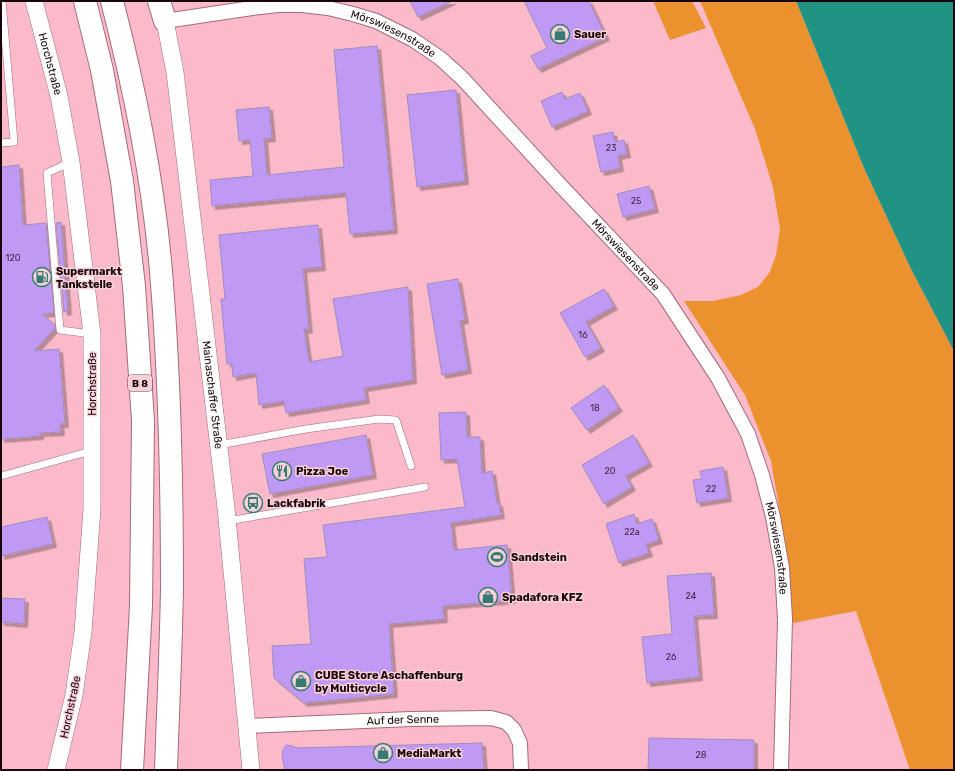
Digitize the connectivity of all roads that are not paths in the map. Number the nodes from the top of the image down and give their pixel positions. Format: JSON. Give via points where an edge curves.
{"nodes":[{"id":1,"x":2,"y":1,"type":"edge"},
{"id":2,"x":34,"y":1,"type":"edge"},
{"id":3,"x":85,"y":1,"type":"edge"},
{"id":4,"x":112,"y":1,"type":"edge"},
{"id":5,"x":329,"y":5,"type":"edge"},
{"id":6,"x":162,"y":11,"type":"edge"},
{"id":7,"x":1,"y":143,"type":"edge"},
{"id":8,"x":71,"y":162,"type":"junction"},
{"id":9,"x":92,"y":334,"type":"junction"},
{"id":10,"x":219,"y":445,"type":"junction"},
{"id":11,"x":92,"y":451,"type":"junction"},
{"id":12,"x":411,"y":466,"type":"dead end"},
{"id":13,"x":1,"y":476,"type":"edge"},
{"id":14,"x":425,"y":487,"type":"dead end"},
{"id":15,"x":227,"y":521,"type":"junction"},
{"id":16,"x":246,"y":726,"type":"junction"},
{"id":17,"x":56,"y":770,"type":"edge"},
{"id":18,"x":132,"y":770,"type":"edge"},
{"id":19,"x":166,"y":770,"type":"edge"},
{"id":20,"x":251,"y":770,"type":"edge"},
{"id":21,"x":521,"y":770,"type":"edge"},
{"id":22,"x":782,"y":770,"type":"edge"}],
"edges":[{"from":1,"to":7,"type":"lane","via":[[14,142]]},
{"from":2,"to":8,"type":"street","name":"Horchstraße","via":[[59,96]]},
{"from":3,"to":18,"type":"highway","number":"B 8","via":[[102,70],[122,181],[134,286],[143,421],[141,606]]},
{"from":4,"to":19,"type":"highway","number":"B 8","via":[[129,65],[146,154],[162,283],[170,422],[172,588]]},
{"from":5,"to":6,"type":"street","name":"Mörswiesenstraße"},
{"from":5,"to":22,"type":"street","name":"Mörswiesenstraße","via":[[376,21],[412,39],[440,58],[462,78],[663,294],[718,378],[748,434],[762,475],[782,568],[785,619]]},
{"from":6,"to":10,"type":"street","name":"Mainaschaffer Straße","via":[[175,72]]},
{"from":8,"to":9,"type":"street","name":"Horchstraße"},
{"from":8,"to":9,"type":"lane","via":[[47,173],[60,330]]},
{"from":9,"to":11,"type":"street","name":"Horchstraße"},
{"from":10,"to":12,"type":"lane","via":[[306,429],[379,419],[396,420]]},
{"from":10,"to":15,"type":"street","name":"Mainaschaffer Straße"},
{"from":11,"to":13,"type":"lane"},
{"from":11,"to":17,"type":"street","name":"Horchstraße","via":[[92,509],[83,632],[74,695]]},
{"from":14,"to":15,"type":"lane"},
{"from":15,"to":16,"type":"street","name":"Mainaschaffer Straße"},
{"from":16,"to":20,"type":"street","name":"Mainaschaffer Straße"},
{"from":16,"to":21,"type":"street","name":"Auf der Senne","via":[[491,718],[506,722],[514,730],[520,743]]}]}
